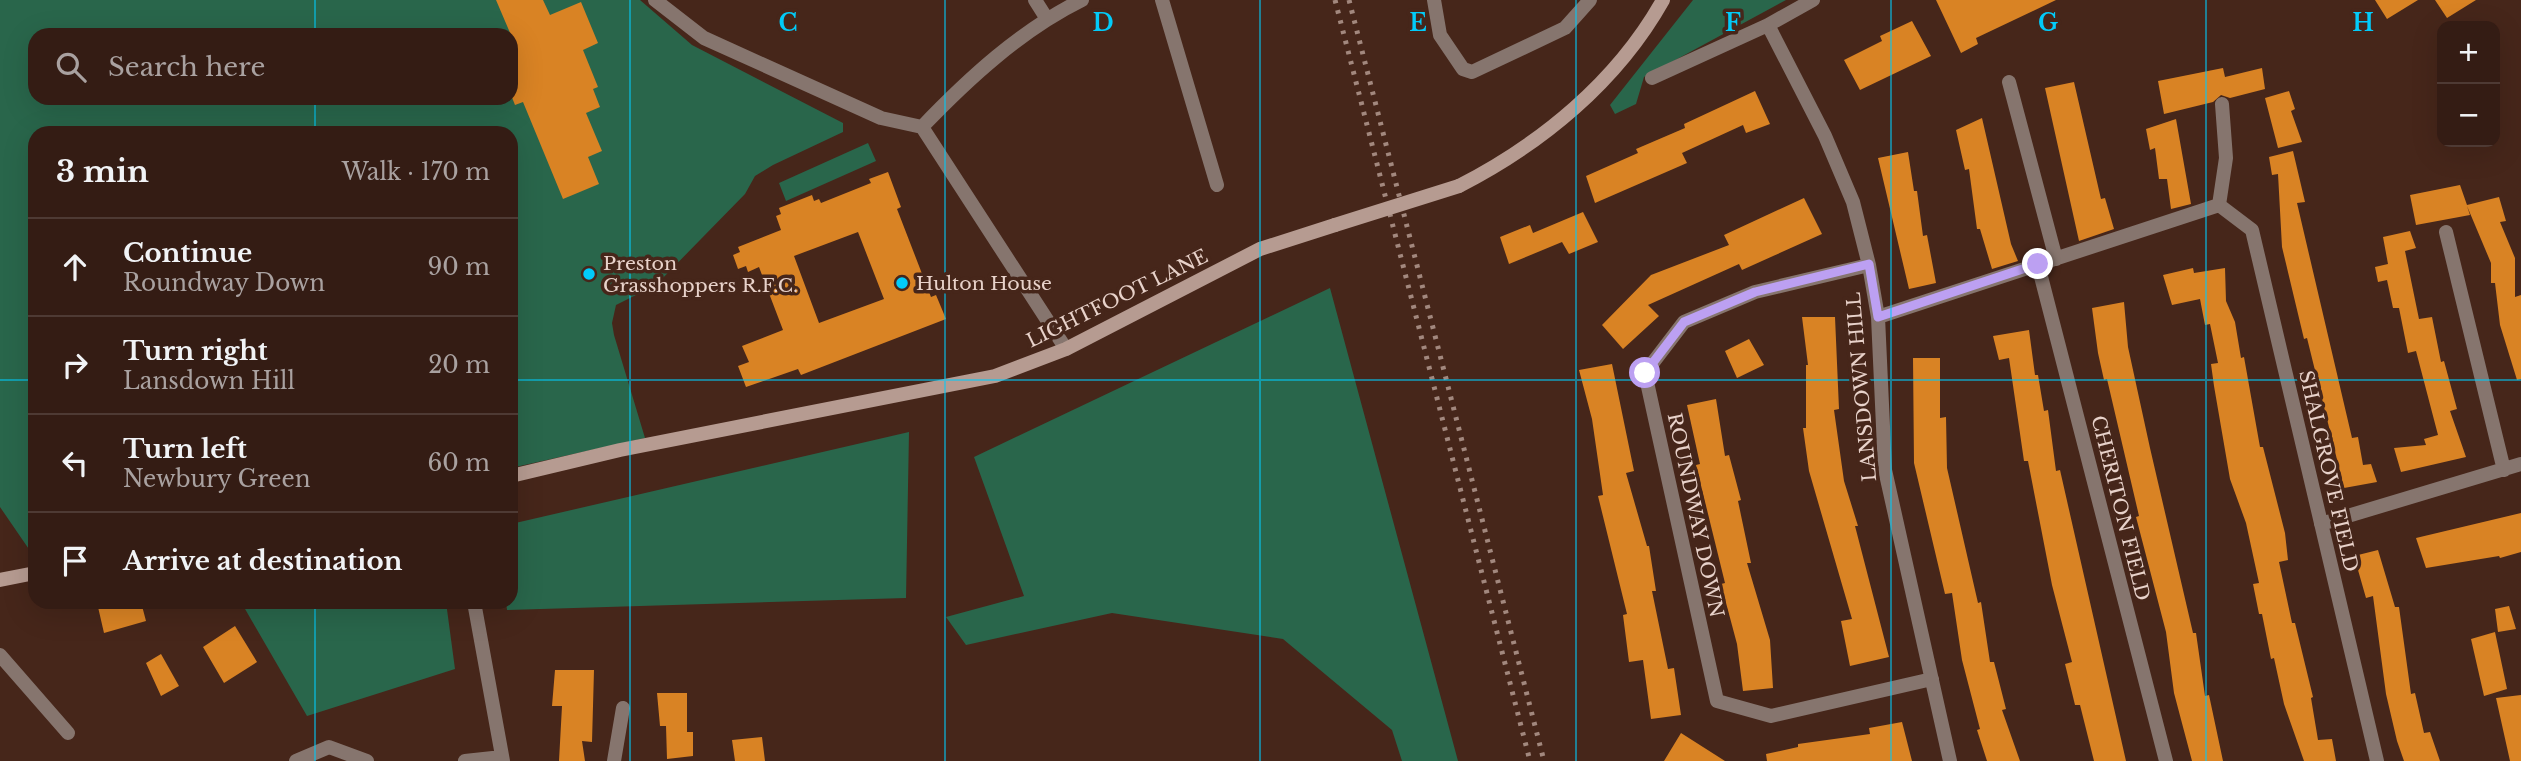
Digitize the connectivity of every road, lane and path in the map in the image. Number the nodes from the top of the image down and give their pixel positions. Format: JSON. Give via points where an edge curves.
{"nodes":[{"id":1,"x":655,"y":0,"type":"edge"},
{"id":2,"x":1035,"y":0,"type":"edge"},
{"id":3,"x":1082,"y":0,"type":"edge"},
{"id":4,"x":1162,"y":0,"type":"edge"},
{"id":5,"x":1434,"y":0,"type":"edge"},
{"id":6,"x":1590,"y":0,"type":"edge"},
{"id":7,"x":1662,"y":0,"type":"edge"},
{"id":8,"x":1813,"y":0,"type":"edge"},
{"id":9,"x":1047,"y":19,"type":"junction"},
{"id":10,"x":1768,"y":25,"type":"junction"},
{"id":11,"x":1652,"y":78,"type":"dead end"},
{"id":12,"x":2009,"y":82,"type":"dead end"},
{"id":13,"x":2222,"y":104,"type":"dead end"},
{"id":14,"x":922,"y":127,"type":"junction"},
{"id":15,"x":1217,"y":186,"type":"dead end"},
{"id":16,"x":2219,"y":205,"type":"junction"},
{"id":17,"x":2446,"y":232,"type":"dead end"},
{"id":18,"x":2056,"y":258,"type":"junction"},
{"id":19,"x":1869,"y":264,"type":"junction"},
{"id":20,"x":2038,"y":264,"type":"junction"},
{"id":21,"x":1878,"y":317,"type":"junction"},
{"id":22,"x":1066,"y":349,"type":"junction"},
{"id":23,"x":2521,"y":464,"type":"edge"},
{"id":24,"x":2504,"y":470,"type":"junction"},
{"id":25,"x":518,"y":474,"type":"edge"},
{"id":26,"x":2321,"y":524,"type":"junction"},
{"id":27,"x":28,"y":574,"type":"edge"},
{"id":28,"x":0,"y":580,"type":"edge"},
{"id":29,"x":475,"y":609,"type":"edge"},
{"id":30,"x":0,"y":656,"type":"edge"},
{"id":31,"x":1932,"y":679,"type":"junction"},
{"id":32,"x":623,"y":708,"type":"dead end"},
{"id":33,"x":68,"y":733,"type":"dead end"},
{"id":34,"x":503,"y":759,"type":"edge"},
{"id":35,"x":296,"y":761,"type":"edge"},
{"id":36,"x":367,"y":761,"type":"edge"},
{"id":37,"x":465,"y":761,"type":"edge"},
{"id":38,"x":614,"y":761,"type":"edge"},
{"id":39,"x":1950,"y":761,"type":"edge"},
{"id":40,"x":2166,"y":761,"type":"edge"},
{"id":41,"x":2377,"y":761,"type":"edge"}],
"edges":[{"from":1,"to":14,"type":"street","via":[[705,38],[881,118]]},
{"from":2,"to":9,"type":"street"},
{"from":3,"to":9,"type":"street"},
{"from":4,"to":15,"type":"street"},
{"from":5,"to":6,"type":"street","via":[[1440,35],[1463,69],[1472,72],[1565,28]]},
{"from":7,"to":22,"type":"main road","name":"LIGHTFOOT LANE","bridge":true,"via":[[1594,92],[1493,169],[1459,186],[1260,249]]},
{"from":8,"to":10,"type":"street"},
{"from":9,"to":14,"type":"street","via":[[958,90]]},
{"from":10,"to":11,"type":"street"},
{"from":10,"to":19,"type":"street","name":"LANSDOWN HILL","via":[[1853,202]]},
{"from":12,"to":18,"type":"street"},
{"from":13,"to":16,"type":"street","via":[[2226,158]]},
{"from":14,"to":22,"type":"street"},
{"from":16,"to":18,"type":"street"},
{"from":16,"to":26,"type":"street","name":"SHALGROVE FIELD","via":[[2252,230]]},
{"from":17,"to":24,"type":"street"},
{"from":18,"to":20,"type":"street"},
{"from":19,"to":21,"type":"street","name":"LANSDOWN HILL"},
{"from":19,"to":31,"type":"street","name":"ROUNDWAY DOWN","via":[[1755,292],[1684,322],[1645,373],[1717,701],[1771,716]]},
{"from":20,"to":21,"type":"street"},
{"from":20,"to":40,"type":"street","name":"CHERITON FIELD"},
{"from":21,"to":31,"type":"street","name":"LANSDOWN HILL","via":[[1885,470]]},
{"from":22,"to":25,"type":"main road","name":"LIGHTFOOT LANE","via":[[995,376]]},
{"from":23,"to":24,"type":"street"},
{"from":24,"to":26,"type":"street"},
{"from":26,"to":41,"type":"street","name":"SHALGROVE FIELD"},
{"from":27,"to":28,"type":"main road"},
{"from":29,"to":34,"type":"street"},
{"from":30,"to":33,"type":"street"},
{"from":31,"to":39,"type":"street","name":"LANSDOWN HILL"},
{"from":32,"to":38,"type":"street"},
{"from":34,"to":37,"type":"street"},
{"from":35,"to":36,"type":"street","via":[[329,747]]}]}
